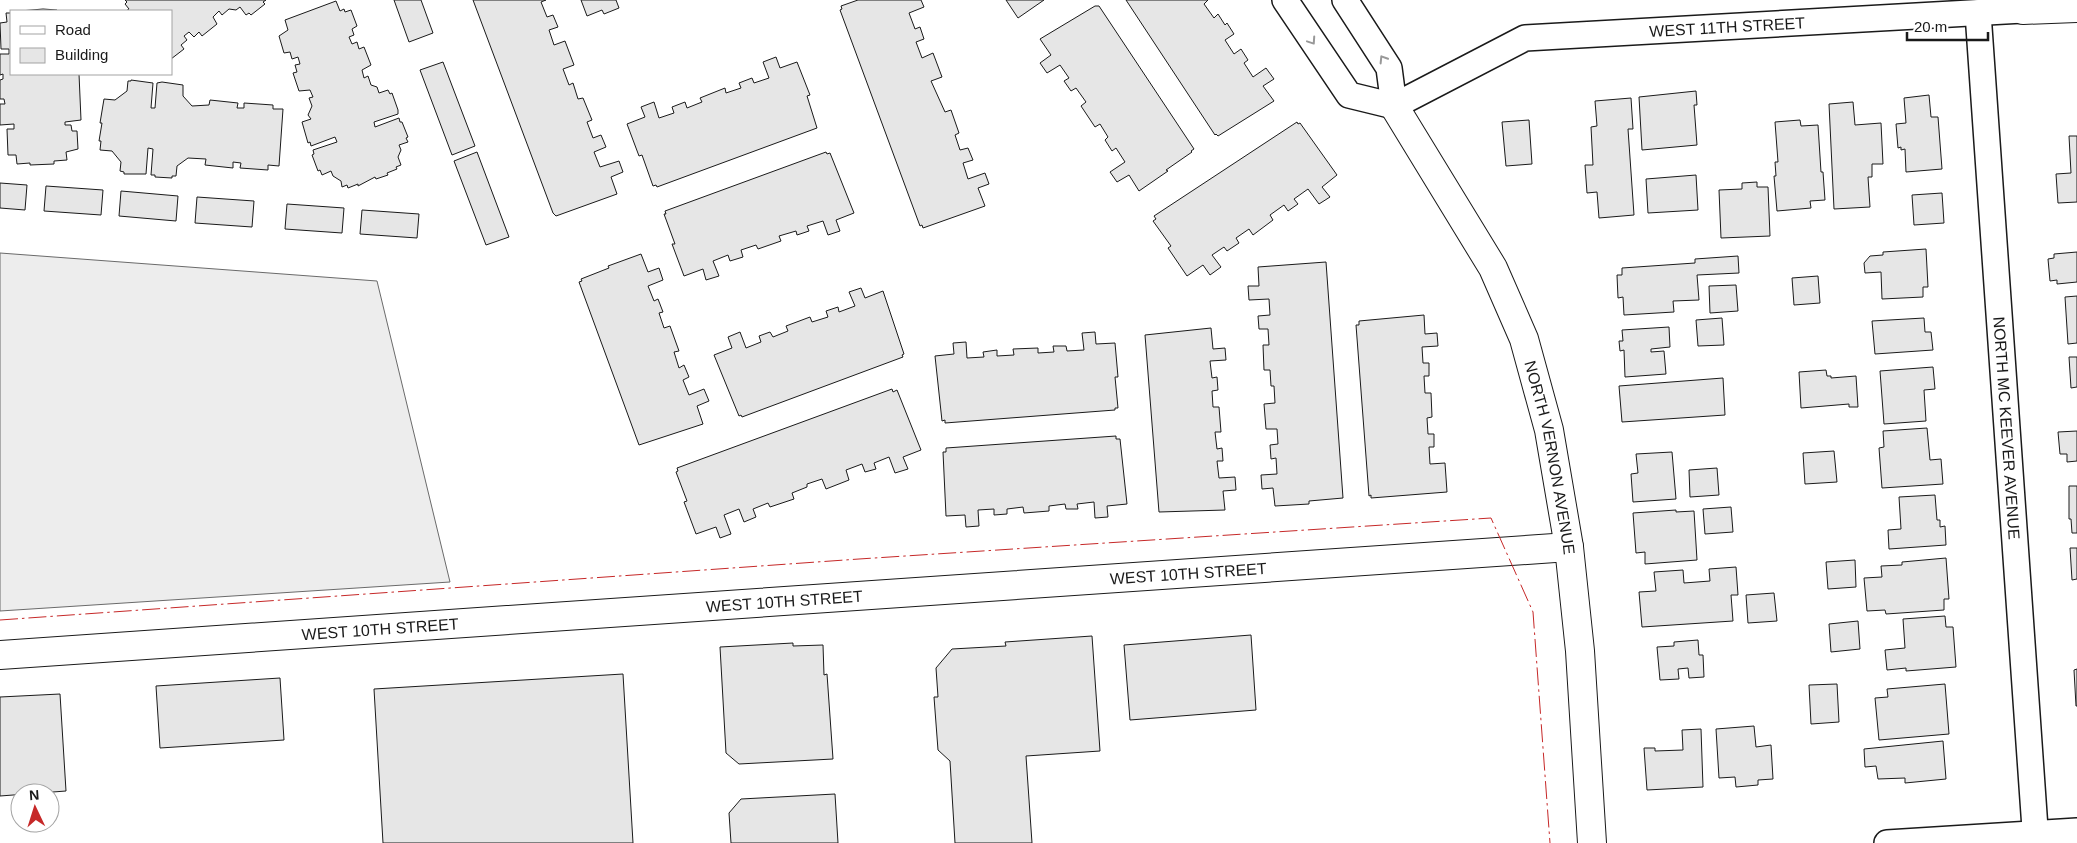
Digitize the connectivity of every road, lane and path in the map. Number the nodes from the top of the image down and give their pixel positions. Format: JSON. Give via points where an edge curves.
{"nodes":[{"id":1,"x":1285,"y":0,"type":"edge"},
{"id":2,"x":1345,"y":0,"type":"edge"},
{"id":3,"x":2077,"y":8,"type":"edge"},
{"id":4,"x":2024,"y":10,"type":"joint"},
{"id":5,"x":1978,"y":13,"type":"junction"},
{"id":6,"x":1394,"y":106,"type":"junction"},
{"id":7,"x":1569,"y":547,"type":"junction"},
{"id":8,"x":0,"y":655,"type":"edge"},
{"id":9,"x":2077,"y":831,"type":"edge"},
{"id":10,"x":2036,"y":838,"type":"edge"},
{"id":11,"x":1592,"y":843,"type":"edge"},
{"id":12,"x":1887,"y":843,"type":"edge"}],
"edges":[{"from":1,"to":6,"type":"street","one_way":true,"via":[[1348,96]]},
{"from":6,"to":2,"type":"street","name":"NORTH VERNON AVENUE","one_way":true,"via":[[1389,68]]},
{"from":3,"to":4,"type":"street","name":"WEST 11TH STREET"},
{"from":4,"to":5,"type":"street","name":"WEST 11TH STREET"},
{"from":5,"to":6,"type":"street","name":"WEST 11TH STREET","via":[[1526,38]]},
{"from":5,"to":10,"type":"street","name":"NORTH MC KEEVER AVENUE"},
{"from":6,"to":7,"type":"street","name":"NORTH VERNON AVENUE","via":[[1493,268],[1524,339],[1550,430]]},
{"from":7,"to":8,"type":"street","name":"WEST 10TH STREET"},
{"from":7,"to":11,"type":"street","name":"NORTH VERNON AVENUE","via":[[1580,651]]},
{"from":9,"to":10,"type":"street"},
{"from":10,"to":12,"type":"street"}]}
